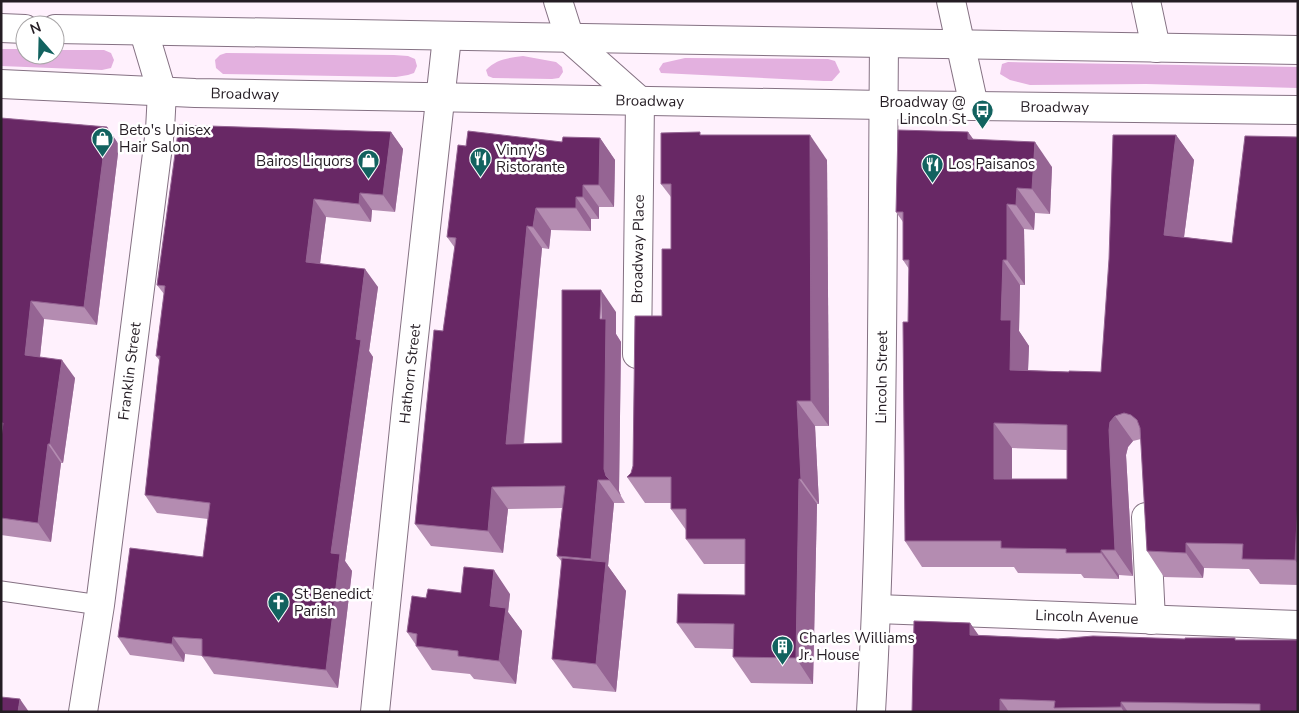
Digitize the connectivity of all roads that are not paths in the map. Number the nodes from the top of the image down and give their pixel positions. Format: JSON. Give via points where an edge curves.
{"nodes":[{"id":1,"x":558,"y":1,"type":"edge"},
{"id":2,"x":951,"y":1,"type":"edge"},
{"id":3,"x":1146,"y":1,"type":"edge"},
{"id":4,"x":1,"y":28,"type":"edge"},
{"id":5,"x":15,"y":29,"type":"edge"},
{"id":6,"x":65,"y":30,"type":"edge"},
{"id":7,"x":144,"y":32,"type":"junction"},
{"id":8,"x":447,"y":37,"type":"junction"},
{"id":9,"x":570,"y":39,"type":"junction"},
{"id":10,"x":884,"y":44,"type":"junction"},
{"id":11,"x":961,"y":44,"type":"junction"},
{"id":12,"x":1156,"y":48,"type":"junction"},
{"id":13,"x":1298,"y":50,"type":"edge"},
{"id":14,"x":1,"y":84,"type":"edge"},
{"id":15,"x":162,"y":92,"type":"junction"},
{"id":16,"x":441,"y":98,"type":"junction"},
{"id":17,"x":640,"y":102,"type":"junction"},
{"id":18,"x":884,"y":106,"type":"junction"},
{"id":19,"x":974,"y":106,"type":"junction"},
{"id":20,"x":1298,"y":110,"type":"edge"},
{"id":21,"x":637,"y":381,"type":"edge"},
{"id":22,"x":1144,"y":491,"type":"edge"},
{"id":23,"x":1,"y":591,"type":"edge"},
{"id":24,"x":100,"y":605,"type":"junction"},
{"id":25,"x":877,"y":609,"type":"junction"},
{"id":26,"x":1151,"y":620,"type":"junction"},
{"id":27,"x":1298,"y":625,"type":"edge"},
{"id":28,"x":83,"y":712,"type":"edge"},
{"id":29,"x":375,"y":712,"type":"edge"},
{"id":30,"x":871,"y":712,"type":"edge"}],
"edges":[{"from":1,"to":9,"type":"street"},
{"from":2,"to":11,"type":"street"},
{"from":3,"to":12,"type":"street"},
{"from":4,"to":5,"type":"street"},
{"from":6,"to":7,"type":"street"},
{"from":7,"to":8,"type":"street"},
{"from":7,"to":15,"type":"street","name":"Franklin Street"},
{"from":8,"to":9,"type":"street"},
{"from":8,"to":16,"type":"street","name":"Hathorn Street"},
{"from":9,"to":10,"type":"street"},
{"from":9,"to":17,"type":"street"},
{"from":10,"to":11,"type":"street"},
{"from":10,"to":18,"type":"street","name":"Lincoln Street"},
{"from":11,"to":12,"type":"street"},
{"from":11,"to":19,"type":"street"},
{"from":12,"to":13,"type":"street"},
{"from":14,"to":15,"type":"street","name":"Broadway"},
{"from":15,"to":16,"type":"street","name":"Broadway"},
{"from":15,"to":24,"type":"street","name":"Franklin Street","via":[[160,130]]},
{"from":16,"to":17,"type":"street","name":"Broadway"},
{"from":16,"to":29,"type":"street","name":"Hathorn Street"},
{"from":17,"to":18,"type":"street","name":"Broadway"},
{"from":17,"to":21,"type":"street","name":"Broadway Place"},
{"from":18,"to":19,"type":"street","name":"Broadway"},
{"from":18,"to":25,"type":"street","name":"Lincoln Street"},
{"from":19,"to":20,"type":"street","name":"Broadway"},
{"from":22,"to":26,"type":"street"},
{"from":23,"to":24,"type":"lane"},
{"from":24,"to":28,"type":"street","name":"Franklin Street"},
{"from":25,"to":26,"type":"street","name":"Lincoln Avenue"},
{"from":25,"to":30,"type":"street","name":"Lincoln Street"},
{"from":26,"to":27,"type":"street","name":"Lincoln Avenue"}]}
